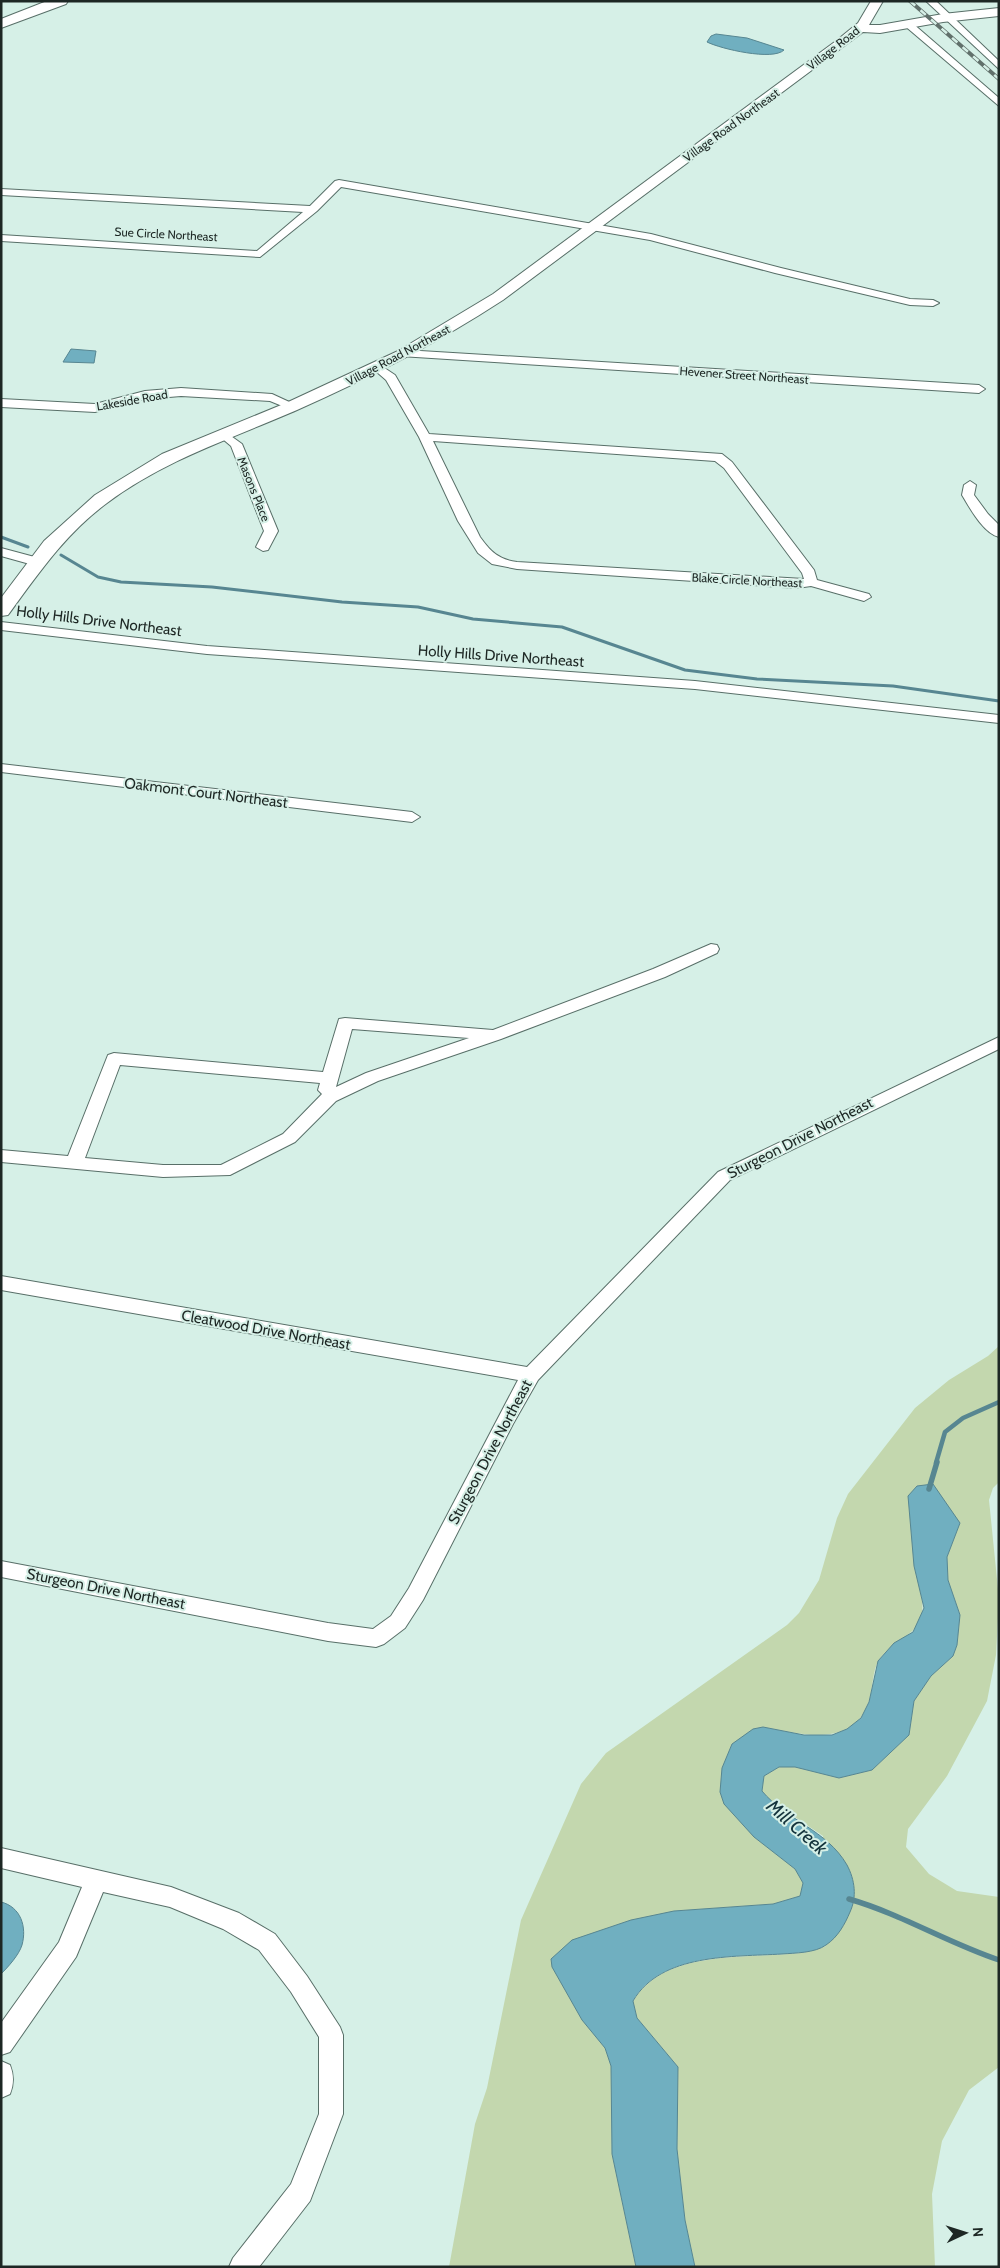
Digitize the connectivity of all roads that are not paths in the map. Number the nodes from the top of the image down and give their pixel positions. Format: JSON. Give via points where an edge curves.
{"nodes":[{"id":1,"x":61,"y":1,"type":"edge"},
{"id":2,"x":877,"y":1,"type":"edge"},
{"id":3,"x":930,"y":1,"type":"edge"},
{"id":4,"x":999,"y":12,"type":"edge"},
{"id":5,"x":950,"y":17,"type":"junction"},
{"id":6,"x":1,"y":24,"type":"edge"},
{"id":7,"x":908,"y":24,"type":"junction"},
{"id":8,"x":860,"y":28,"type":"junction"},
{"id":9,"x":999,"y":66,"type":"edge"},
{"id":10,"x":792,"y":80,"type":"joint"},
{"id":11,"x":999,"y":103,"type":"edge"},
{"id":12,"x":1,"y":192,"type":"edge"},
{"id":13,"x":313,"y":208,"type":"junction"},
{"id":14,"x":592,"y":227,"type":"junction"},
{"id":15,"x":1,"y":238,"type":"edge"},
{"id":16,"x":933,"y":303,"type":"dead end"},
{"id":17,"x":404,"y":354,"type":"junction"},
{"id":18,"x":377,"y":367,"type":"junction"},
{"id":19,"x":979,"y":389,"type":"dead end"},
{"id":20,"x":1,"y":403,"type":"edge"},
{"id":21,"x":292,"y":406,"type":"junction"},
{"id":22,"x":224,"y":435,"type":"junction"},
{"id":23,"x":425,"y":437,"type":"junction"},
{"id":24,"x":970,"y":485,"type":"dead end"},
{"id":25,"x":999,"y":533,"type":"edge"},
{"id":26,"x":263,"y":547,"type":"dead end"},
{"id":27,"x":1,"y":552,"type":"edge"},
{"id":28,"x":37,"y":562,"type":"junction"},
{"id":29,"x":811,"y":582,"type":"junction"},
{"id":30,"x":864,"y":597,"type":"dead end"},
{"id":31,"x":1,"y":611,"type":"edge"},
{"id":32,"x":1,"y":626,"type":"edge"},
{"id":33,"x":999,"y":719,"type":"edge"},
{"id":34,"x":1,"y":768,"type":"edge"},
{"id":35,"x":412,"y":817,"type":"dead end"},
{"id":36,"x":711,"y":949,"type":"dead end"},
{"id":37,"x":495,"y":1035,"type":"junction"},
{"id":38,"x":999,"y":1042,"type":"edge"},
{"id":39,"x":330,"y":1078,"type":"junction"},
{"id":40,"x":324,"y":1104,"type":"junction"},
{"id":41,"x":1,"y":1156,"type":"edge"},
{"id":42,"x":74,"y":1163,"type":"junction"},
{"id":43,"x":1,"y":1283,"type":"edge"},
{"id":44,"x":530,"y":1375,"type":"junction"},
{"id":45,"x":1,"y":1569,"type":"edge"},
{"id":46,"x":1,"y":1858,"type":"edge"},
{"id":47,"x":97,"y":1879,"type":"junction"},
{"id":48,"x":1,"y":2044,"type":"edge"},
{"id":49,"x":1,"y":2073,"type":"edge"},
{"id":50,"x":1,"y":2086,"type":"edge"},
{"id":51,"x":242,"y":2267,"type":"edge"}],
"edges":[{"from":1,"to":6,"type":"highway"},
{"from":2,"to":8,"type":"main road","name":"Village Road"},
{"from":3,"to":5,"type":"street"},
{"from":4,"to":5,"type":"main road"},
{"from":5,"to":7,"type":"main road"},
{"from":5,"to":9,"type":"street","via":[[961,33]]},
{"from":7,"to":8,"type":"main road","via":[[878,30]]},
{"from":7,"to":11,"type":"street"},
{"from":8,"to":10,"type":"main road","name":"Village Road"},
{"from":10,"to":14,"type":"main road","name":"Village Road Northeast"},
{"from":12,"to":13,"type":"street"},
{"from":13,"to":14,"type":"street","name":"Sue Circle Northeast","via":[[339,183]]},
{"from":13,"to":15,"type":"street","name":"Sue Circle Northeast","via":[[260,254]]},
{"from":14,"to":16,"type":"street","via":[[650,237],[910,302]]},
{"from":14,"to":17,"type":"main road","name":"Village Road Northeast","via":[[498,297]]},
{"from":17,"to":18,"type":"main road","name":"Village Road Northeast"},
{"from":17,"to":19,"type":"street","name":"Hevener Street Northeast"},
{"from":18,"to":21,"type":"main road","name":"Village Road Northeast"},
{"from":18,"to":23,"type":"street","name":"Blake Circle Northeast","via":[[391,378]]},
{"from":20,"to":21,"type":"street","name":"Lakeside Road","via":[[95,408],[145,395],[181,392],[272,398]]},
{"from":21,"to":22,"type":"main road","name":"Village Road Northeast"},
{"from":22,"to":26,"type":"street","name":"Masons Place","via":[[236,444],[271,531]]},
{"from":22,"to":28,"type":"main road","name":"Village Road Northeast","via":[[168,458],[101,499],[75,520]]},
{"from":23,"to":29,"type":"street","name":"Blake Circle Northeast","via":[[718,457],[728,465],[809,573]]},
{"from":23,"to":29,"type":"street","name":"Blake Circle Northeast","via":[[474,537],[491,559],[544,567],[797,584]]},
{"from":24,"to":25,"type":"street","via":[[968,495]]},
{"from":27,"to":28,"type":"street"},
{"from":28,"to":31,"type":"main road","name":"Village Road Northeast"},
{"from":29,"to":30,"type":"street"},
{"from":32,"to":33,"type":"street","name":"Holly Hills Drive Northeast","via":[[207,650],[695,685]]},
{"from":34,"to":35,"type":"street","name":"Oakmont Court Northeast"},
{"from":36,"to":37,"type":"street","via":[[659,973]]},
{"from":37,"to":39,"type":"street","via":[[345,1023]]},
{"from":37,"to":40,"type":"street","via":[[372,1077],[330,1097]]},
{"from":38,"to":44,"type":"street","name":"Sturgeon Drive Northeast","via":[[724,1176]]},
{"from":39,"to":40,"type":"street"},
{"from":39,"to":42,"type":"street","via":[[114,1059]]},
{"from":40,"to":42,"type":"street","via":[[289,1138],[224,1171],[163,1171]]},
{"from":41,"to":42,"type":"street"},
{"from":43,"to":44,"type":"street","name":"Cleatwood Drive Northeast"},
{"from":44,"to":45,"type":"street","name":"Sturgeon Drive Northeast","via":[[416,1594],[398,1622],[376,1638],[328,1632]]},
{"from":46,"to":47,"type":"street"},
{"from":47,"to":48,"type":"street","via":[[68,1949]]},
{"from":47,"to":51,"type":"street","via":[[171,1898],[232,1921],[268,1942],[332,2036],[331,2114],[301,2192]]},
{"from":49,"to":50,"type":"street"}]}
